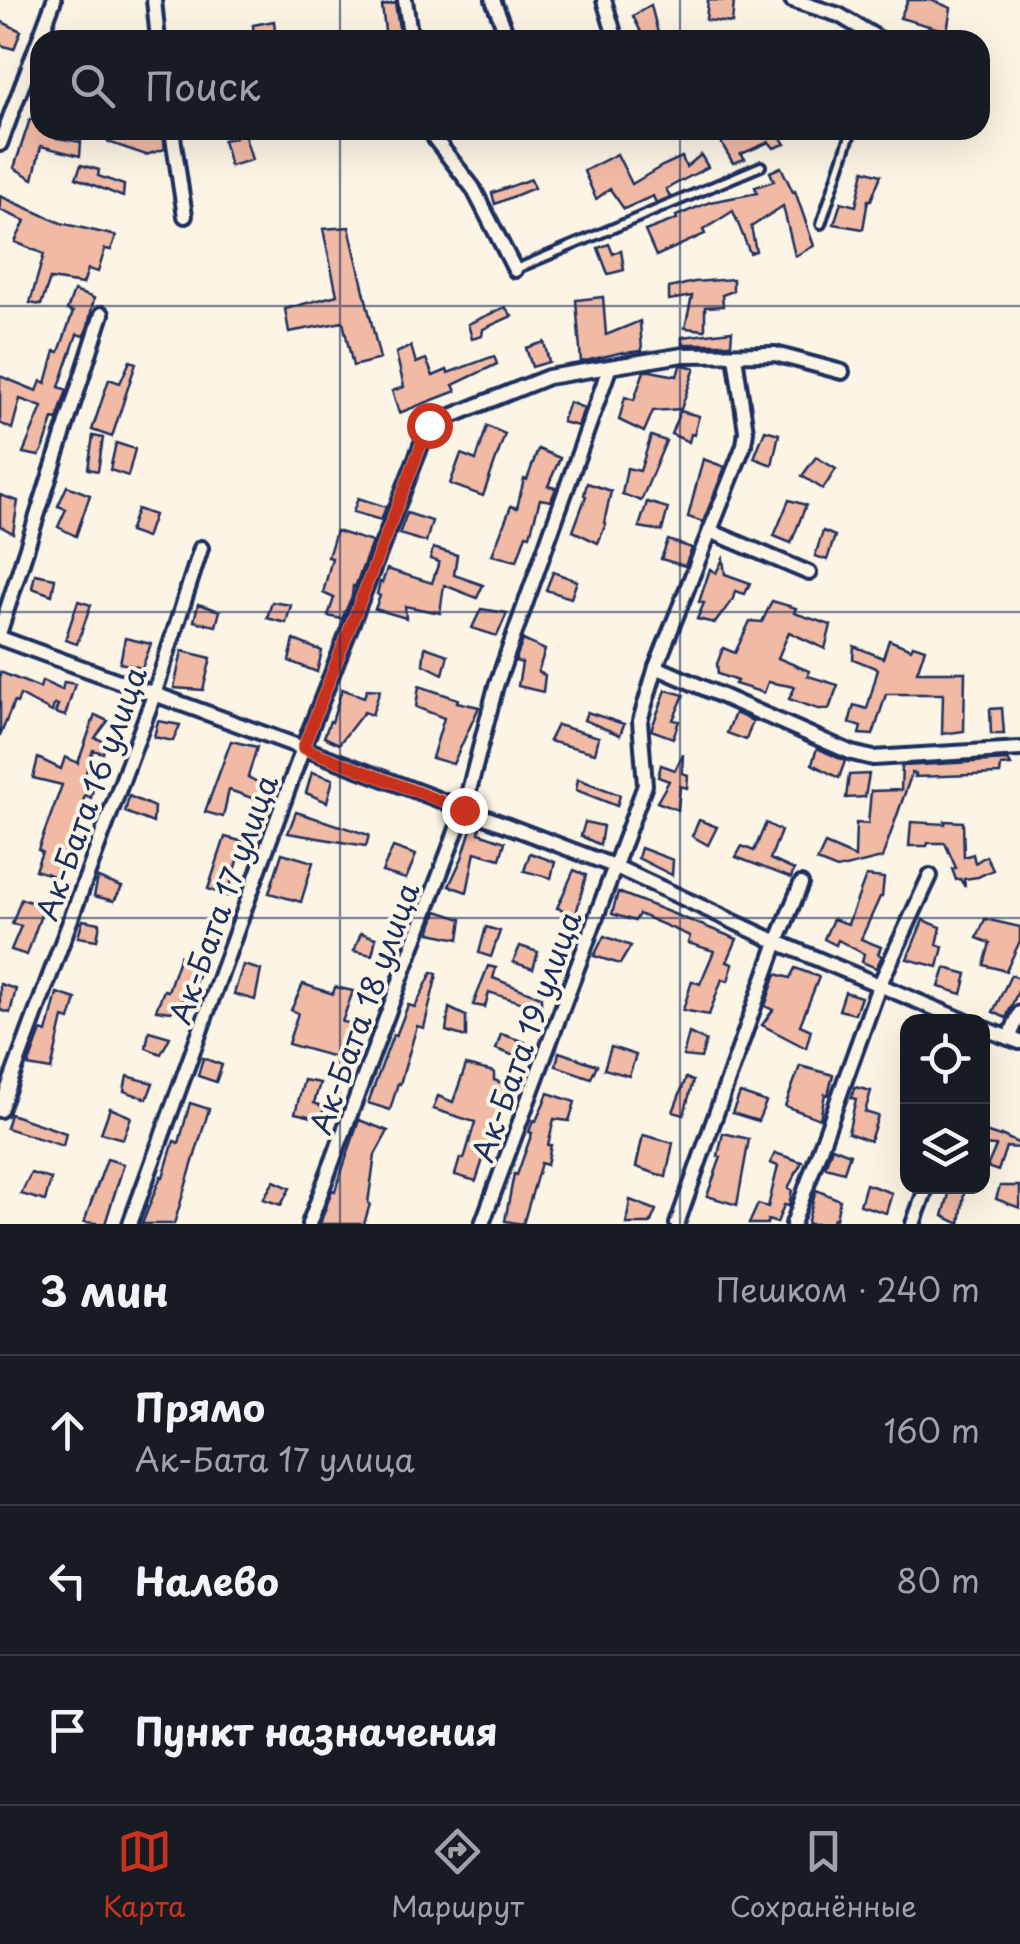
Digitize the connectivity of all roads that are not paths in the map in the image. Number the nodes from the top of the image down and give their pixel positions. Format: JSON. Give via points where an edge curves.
{"nodes":[{"id":1,"x":54,"y":0,"type":"edge"},
{"id":2,"x":154,"y":0,"type":"edge"},
{"id":3,"x":405,"y":0,"type":"edge"},
{"id":4,"x":493,"y":0,"type":"edge"},
{"id":5,"x":604,"y":0,"type":"edge"},
{"id":6,"x":792,"y":0,"type":"edge"},
{"id":7,"x":43,"y":30,"type":"edge"},
{"id":8,"x":157,"y":30,"type":"edge"},
{"id":9,"x":410,"y":30,"type":"edge"},
{"id":10,"x":504,"y":30,"type":"edge"},
{"id":11,"x":613,"y":30,"type":"edge"},
{"id":12,"x":864,"y":30,"type":"edge"},
{"id":13,"x":30,"y":64,"type":"edge"},
{"id":14,"x":174,"y":140,"type":"edge"},
{"id":15,"x":436,"y":140,"type":"edge"},
{"id":16,"x":849,"y":140,"type":"edge"},
{"id":17,"x":0,"y":144,"type":"edge"},
{"id":18,"x":761,"y":166,"type":"dead end"},
{"id":19,"x":185,"y":216,"type":"dead end"},
{"id":20,"x":821,"y":224,"type":"dead end"},
{"id":21,"x":515,"y":270,"type":"joint"},
{"id":22,"x":102,"y":314,"type":"dead end"},
{"id":23,"x":735,"y":356,"type":"junction"},
{"id":24,"x":609,"y":369,"type":"junction"},
{"id":25,"x":842,"y":372,"type":"dead end"},
{"id":26,"x":710,"y":531,"type":"junction"},
{"id":27,"x":202,"y":548,"type":"dead end"},
{"id":28,"x":809,"y":573,"type":"dead end"},
{"id":29,"x":0,"y":634,"type":"edge"},
{"id":30,"x":656,"y":668,"type":"junction"},
{"id":31,"x":154,"y":696,"type":"junction"},
{"id":32,"x":303,"y":748,"type":"junction"},
{"id":33,"x":1020,"y":748,"type":"edge"},
{"id":34,"x":464,"y":810,"type":"junction"},
{"id":35,"x":614,"y":866,"type":"junction"},
{"id":36,"x":930,"y":876,"type":"dead end"},
{"id":37,"x":801,"y":884,"type":"dead end"},
{"id":38,"x":777,"y":942,"type":"junction"},
{"id":39,"x":878,"y":986,"type":"junction"},
{"id":40,"x":1020,"y":1013,"type":"edge"},
{"id":41,"x":947,"y":1014,"type":"edge"},
{"id":42,"x":990,"y":1033,"type":"edge"},
{"id":43,"x":1015,"y":1040,"type":"edge"},
{"id":44,"x":0,"y":1110,"type":"edge"},
{"id":45,"x":924,"y":1194,"type":"edge"},
{"id":46,"x":130,"y":1224,"type":"edge"},
{"id":47,"x":309,"y":1224,"type":"edge"},
{"id":48,"x":482,"y":1224,"type":"edge"},
{"id":49,"x":677,"y":1224,"type":"edge"},
{"id":50,"x":793,"y":1224,"type":"edge"},
{"id":51,"x":914,"y":1224,"type":"edge"}],
"edges":[{"from":1,"to":7,"type":"street"},
{"from":2,"to":8,"type":"street"},
{"from":3,"to":9,"type":"street"},
{"from":4,"to":10,"type":"street"},
{"from":5,"to":11,"type":"street"},
{"from":6,"to":12,"type":"street"},
{"from":13,"to":17,"type":"street"},
{"from":14,"to":19,"type":"street"},
{"from":15,"to":21,"type":"street","via":[[473,188]]},
{"from":16,"to":20,"type":"lane"},
{"from":18,"to":21,"type":"lane"},
{"from":22,"to":29,"type":"street"},
{"from":23,"to":24,"type":"street","via":[[683,355]]},
{"from":23,"to":25,"type":"street","via":[[775,354]]},
{"from":23,"to":26,"type":"street","name":"Ак-Бата 19 улица","via":[[744,445]]},
{"from":24,"to":32,"type":"street","name":"Ак-Бата 17 улица","via":[[548,377],[429,425]]},
{"from":24,"to":34,"type":"street","name":"Ак-Бата 18 улица","via":[[496,686]]},
{"from":26,"to":28,"type":"street"},
{"from":26,"to":30,"type":"street","name":"Ак-Бата 19 улица"},
{"from":27,"to":31,"type":"street","name":"Ак-Бата 16 улица"},
{"from":29,"to":31,"type":"street"},
{"from":30,"to":33,"type":"street","via":[[874,758]]},
{"from":30,"to":35,"type":"street","name":"Ак-Бата 19 улица","via":[[640,722],[644,785]]},
{"from":31,"to":32,"type":"street"},
{"from":31,"to":44,"type":"street","name":"Ак-Бата 16 улица"},
{"from":32,"to":34,"type":"street"},
{"from":32,"to":46,"type":"street","name":"Ак-Бата 17 улица"},
{"from":34,"to":35,"type":"street"},
{"from":34,"to":47,"type":"street","name":"Ак-Бата 18 улица"},
{"from":35,"to":38,"type":"street"},
{"from":35,"to":48,"type":"street","name":"Ак-Бата 19 улица"},
{"from":36,"to":39,"type":"street"},
{"from":37,"to":38,"type":"street"},
{"from":38,"to":39,"type":"street"},
{"from":38,"to":49,"type":"street"},
{"from":39,"to":41,"type":"street"},
{"from":39,"to":50,"type":"street"},
{"from":40,"to":43,"type":"street"},
{"from":42,"to":43,"type":"street"},
{"from":45,"to":51,"type":"street"}]}
